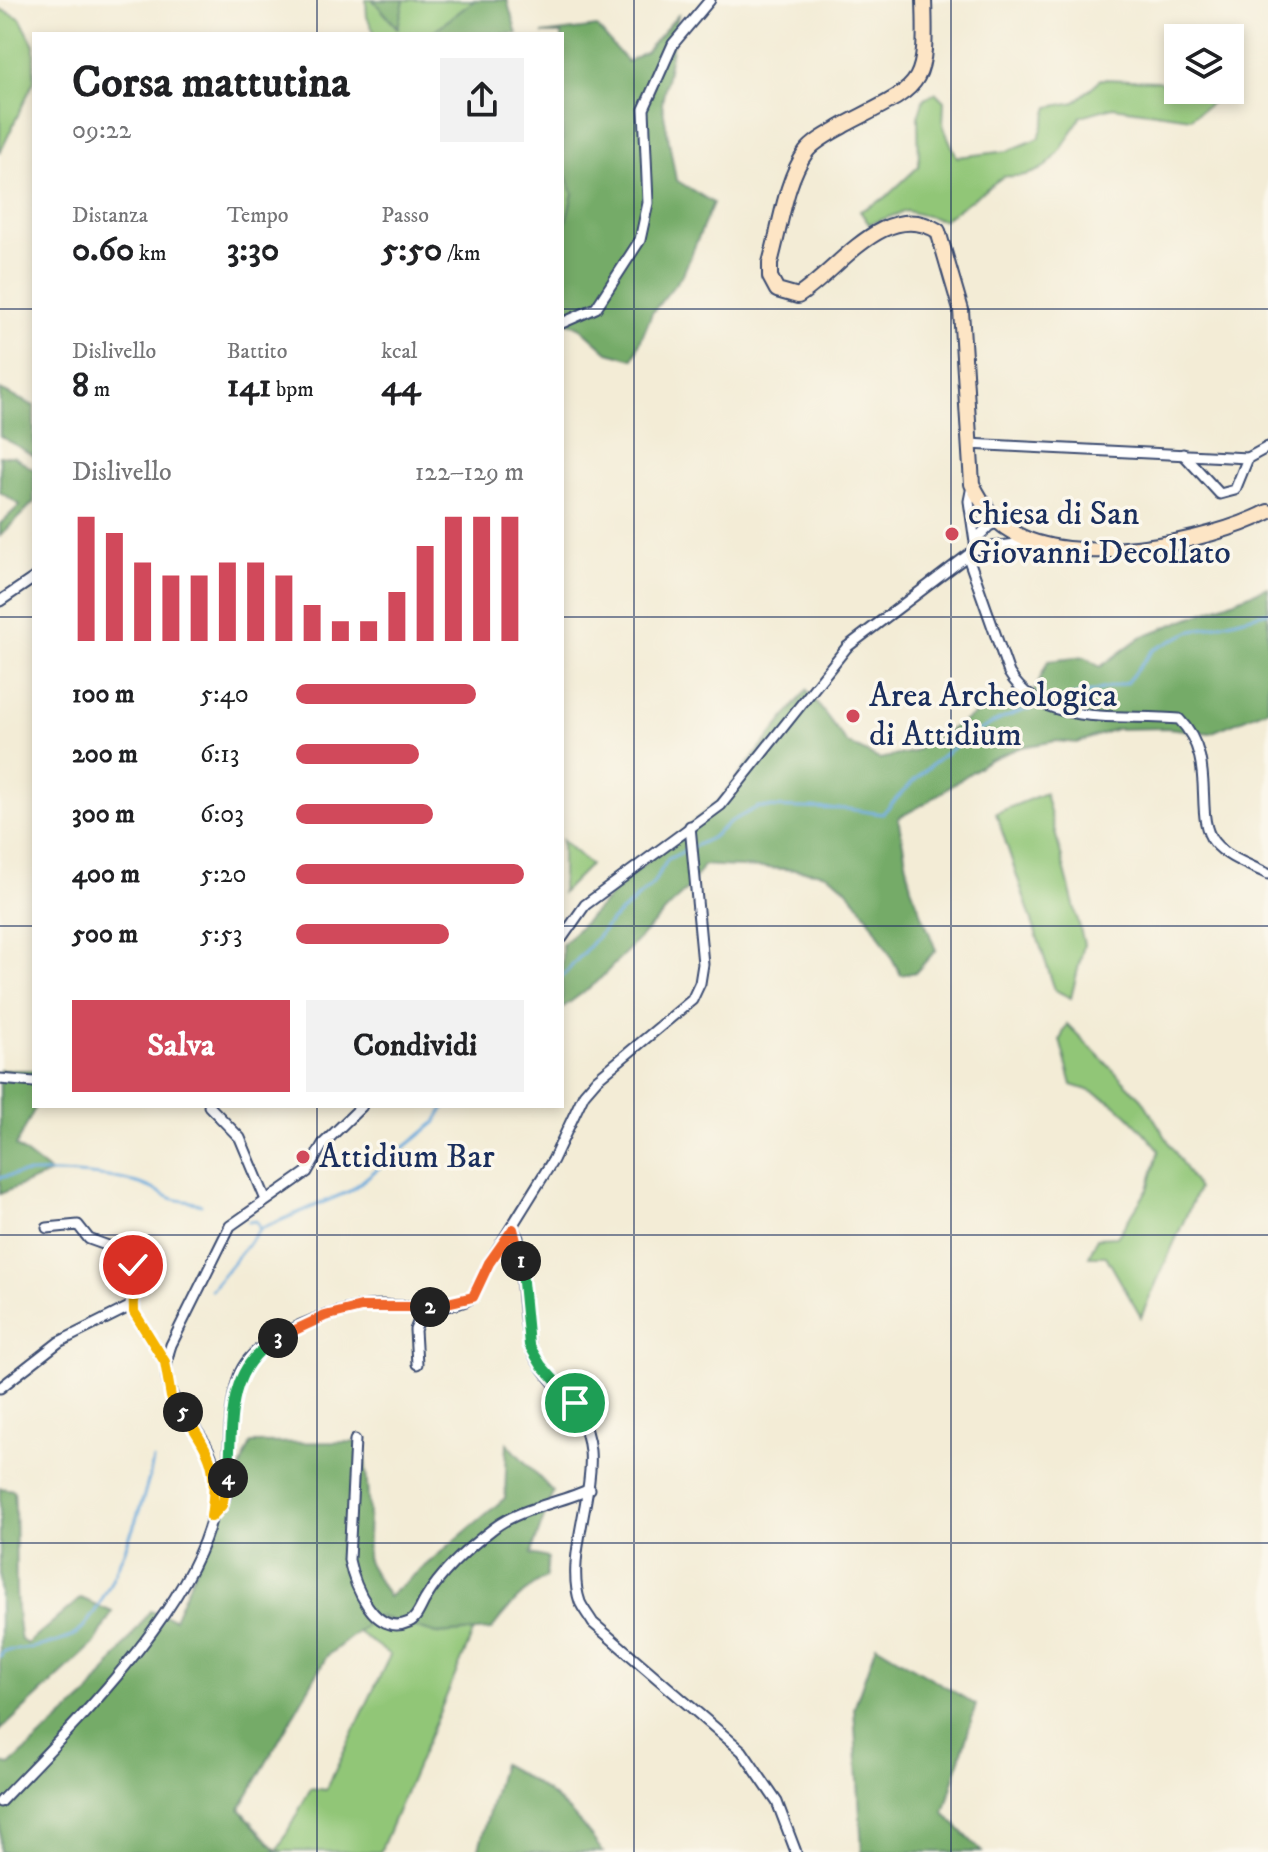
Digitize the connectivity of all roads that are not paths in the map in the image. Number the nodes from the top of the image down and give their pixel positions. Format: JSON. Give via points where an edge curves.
{"nodes":[{"id":1,"x":710,"y":0,"type":"edge"},
{"id":2,"x":924,"y":0,"type":"edge"},
{"id":3,"x":564,"y":322,"type":"edge"},
{"id":4,"x":968,"y":444,"type":"junction"},
{"id":5,"x":1268,"y":447,"type":"edge"},
{"id":6,"x":1183,"y":454,"type":"junction"},
{"id":7,"x":1248,"y":458,"type":"junction"},
{"id":8,"x":972,"y":484,"type":"junction"},
{"id":9,"x":1268,"y":512,"type":"edge"},
{"id":10,"x":998,"y":522,"type":"junction"},
{"id":11,"x":1034,"y":542,"type":"junction"},
{"id":12,"x":977,"y":548,"type":"junction"},
{"id":13,"x":32,"y":579,"type":"edge"},
{"id":14,"x":0,"y":601,"type":"edge"},
{"id":15,"x":691,"y":830,"type":"junction"},
{"id":16,"x":1268,"y":874,"type":"edge"},
{"id":17,"x":564,"y":935,"type":"edge"},
{"id":18,"x":0,"y":1079,"type":"edge"},
{"id":19,"x":32,"y":1082,"type":"edge"},
{"id":20,"x":211,"y":1108,"type":"edge"},
{"id":21,"x":360,"y":1108,"type":"edge"},
{"id":22,"x":266,"y":1200,"type":"junction"},
{"id":23,"x":47,"y":1228,"type":"dead end"},
{"id":24,"x":513,"y":1229,"type":"junction"},
{"id":25,"x":133,"y":1305,"type":"junction"},
{"id":26,"x":424,"y":1308,"type":"junction"},
{"id":27,"x":165,"y":1362,"type":"junction"},
{"id":28,"x":417,"y":1364,"type":"dead end"},
{"id":29,"x":0,"y":1388,"type":"edge"},
{"id":30,"x":355,"y":1440,"type":"dead end"},
{"id":31,"x":590,"y":1489,"type":"junction"},
{"id":32,"x":211,"y":1517,"type":"junction"},
{"id":33,"x":0,"y":1802,"type":"edge"},
{"id":34,"x":796,"y":1852,"type":"edge"}],
"edges":[{"from":1,"to":3,"type":"street","via":[[673,44],[644,109],[648,203],[640,240],[596,308]]},
{"from":2,"to":4,"type":"main road","via":[[926,57],[917,80],[899,97],[807,151],[795,172],[770,277],[777,290],[798,296],[888,226],[923,222],[938,231],[961,310]]},
{"from":4,"to":6,"type":"street"},
{"from":4,"to":8,"type":"main road"},
{"from":5,"to":7,"type":"street"},
{"from":6,"to":7,"type":"street"},
{"from":6,"to":7,"type":"street","via":[[1220,494],[1235,490]]},
{"from":8,"to":10,"type":"main road"},
{"from":8,"to":12,"type":"street","via":[[969,501]]},
{"from":9,"to":11,"type":"main road","via":[[1159,545],[1073,548]]},
{"from":10,"to":11,"type":"main road"},
{"from":10,"to":12,"type":"street"},
{"from":11,"to":12,"type":"street"},
{"from":12,"to":15,"type":"street","via":[[847,647],[721,805]]},
{"from":12,"to":16,"type":"street","via":[[1009,673],[1019,690],[1074,715],[1179,719],[1194,734],[1213,841]]},
{"from":13,"to":14,"type":"street"},
{"from":15,"to":17,"type":"street","via":[[585,905]]},
{"from":15,"to":24,"type":"street","via":[[703,964],[700,983],[692,1000],[584,1094]]},
{"from":18,"to":19,"type":"street"},
{"from":20,"to":22,"type":"street","via":[[240,1138]]},
{"from":21,"to":22,"type":"street","via":[[323,1144],[307,1172]]},
{"from":22,"to":27,"type":"street","via":[[230,1226]]},
{"from":23,"to":25,"type":"street","via":[[78,1225],[89,1239],[128,1253]]},
{"from":24,"to":26,"type":"street","via":[[473,1297]]},
{"from":24,"to":31,"type":"street","via":[[529,1345],[575,1403],[584,1423]]},
{"from":25,"to":27,"type":"street","via":[[137,1323]]},
{"from":25,"to":29,"type":"street","via":[[59,1342]]},
{"from":26,"to":28,"type":"street","via":[[415,1330]]},
{"from":26,"to":32,"type":"street","via":[[381,1305],[325,1316],[254,1355],[240,1374],[234,1401],[227,1492]]},
{"from":27,"to":32,"type":"street","via":[[171,1397],[211,1457]]},
{"from":30,"to":31,"type":"street","via":[[349,1560],[364,1601],[380,1618],[395,1624],[415,1617],[443,1574],[494,1528]]},
{"from":31,"to":34,"type":"street","via":[[577,1574],[580,1602],[593,1623],[742,1751],[777,1802]]},
{"from":32,"to":33,"type":"street","via":[[188,1578],[114,1683]]}]}
